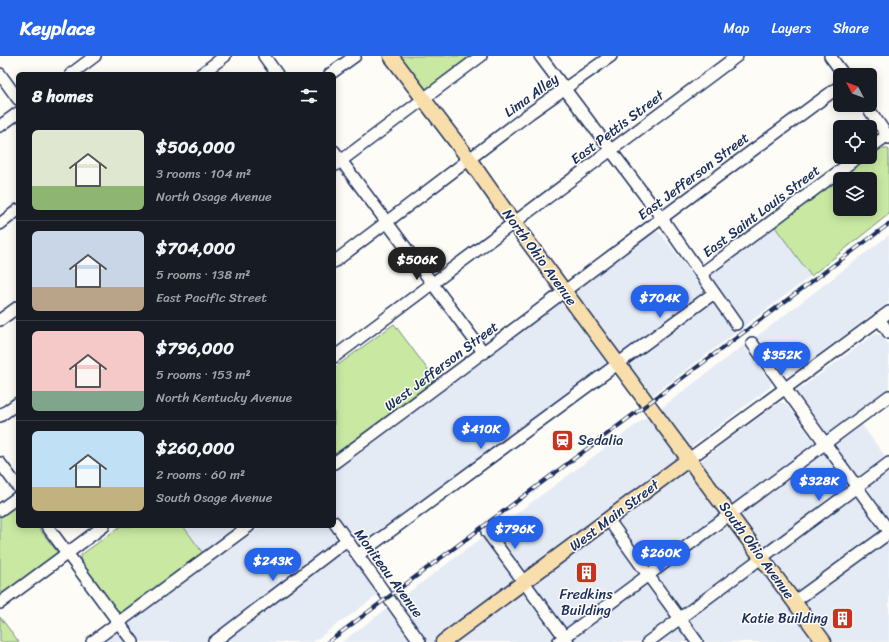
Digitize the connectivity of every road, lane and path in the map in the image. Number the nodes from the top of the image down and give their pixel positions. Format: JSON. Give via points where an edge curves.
{"nodes":[{"id":1,"x":95,"y":56,"type":"edge"},
{"id":2,"x":225,"y":56,"type":"edge"},
{"id":3,"x":264,"y":56,"type":"edge"},
{"id":4,"x":355,"y":56,"type":"edge"},
{"id":5,"x":391,"y":56,"type":"edge"},
{"id":6,"x":481,"y":56,"type":"edge"},
{"id":7,"x":540,"y":56,"type":"edge"},
{"id":8,"x":611,"y":56,"type":"edge"},
{"id":9,"x":737,"y":56,"type":"edge"},
{"id":10,"x":830,"y":56,"type":"edge"},
{"id":11,"x":839,"y":68,"type":"edge"},
{"id":12,"x":74,"y":72,"type":"edge"},
{"id":13,"x":204,"y":72,"type":"edge"},
{"id":14,"x":276,"y":72,"type":"edge"},
{"id":15,"x":333,"y":72,"type":"edge"},
{"id":16,"x":0,"y":74,"type":"edge"},
{"id":17,"x":564,"y":89,"type":"junction"},
{"id":18,"x":833,"y":91,"type":"edge"},
{"id":19,"x":16,"y":96,"type":"edge"},
{"id":20,"x":423,"y":98,"type":"junction"},
{"id":21,"x":871,"y":112,"type":"edge"},
{"id":22,"x":16,"y":114,"type":"edge"},
{"id":23,"x":0,"y":126,"type":"edge"},
{"id":24,"x":888,"y":136,"type":"edge"},
{"id":25,"x":877,"y":143,"type":"edge"},
{"id":26,"x":610,"y":151,"type":"junction"},
{"id":27,"x":469,"y":160,"type":"junction"},
{"id":28,"x":338,"y":163,"type":"edge"},
{"id":29,"x":849,"y":164,"type":"edge"},
{"id":30,"x":16,"y":212,"type":"edge"},
{"id":31,"x":661,"y":217,"type":"junction"},
{"id":32,"x":386,"y":222,"type":"junction"},
{"id":33,"x":514,"y":223,"type":"junction"},
{"id":34,"x":0,"y":224,"type":"edge"},
{"id":35,"x":336,"y":260,"type":"edge"},
{"id":36,"x":701,"y":274,"type":"junction"},
{"id":37,"x":433,"y":284,"type":"junction"},
{"id":38,"x":565,"y":292,"type":"junction"},
{"id":39,"x":714,"y":293,"type":"junction"},
{"id":40,"x":16,"y":308,"type":"edge"},
{"id":41,"x":889,"y":312,"type":"edge"},
{"id":42,"x":879,"y":319,"type":"junction"},
{"id":43,"x":0,"y":320,"type":"edge"},
{"id":44,"x":736,"y":324,"type":"dead end"},
{"id":45,"x":889,"y":333,"type":"edge"},
{"id":46,"x":752,"y":343,"type":"dead end"},
{"id":47,"x":484,"y":353,"type":"junction"},
{"id":48,"x":336,"y":357,"type":"edge"},
{"id":49,"x":619,"y":364,"type":"junction"},
{"id":50,"x":785,"y":388,"type":"junction"},
{"id":51,"x":889,"y":396,"type":"edge"},
{"id":52,"x":16,"y":404,"type":"edge"},
{"id":53,"x":0,"y":416,"type":"edge"},
{"id":54,"x":825,"y":443,"type":"junction"},
{"id":55,"x":689,"y":459,"type":"junction"},
{"id":56,"x":336,"y":462,"type":"edge"},
{"id":57,"x":0,"y":463,"type":"edge"},
{"id":58,"x":889,"y":463,"type":"edge"},
{"id":59,"x":16,"y":484,"type":"edge"},
{"id":60,"x":858,"y":488,"type":"junction"},
{"id":61,"x":16,"y":498,"type":"edge"},
{"id":62,"x":0,"y":510,"type":"edge"},
{"id":63,"x":730,"y":514,"type":"junction"},
{"id":64,"x":608,"y":519,"type":"junction"},
{"id":65,"x":336,"y":525,"type":"edge"},
{"id":66,"x":48,"y":528,"type":"edge"},
{"id":67,"x":101,"y":528,"type":"edge"},
{"id":68,"x":246,"y":528,"type":"edge"},
{"id":69,"x":487,"y":532,"type":"dead end"},
{"id":70,"x":889,"y":532,"type":"edge"},
{"id":71,"x":347,"y":540,"type":"junction"},
{"id":72,"x":67,"y":553,"type":"junction"},
{"id":73,"x":358,"y":555,"type":"junction"},
{"id":74,"x":763,"y":558,"type":"junction"},
{"id":75,"x":648,"y":576,"type":"junction"},
{"id":76,"x":524,"y":582,"type":"junction"},
{"id":77,"x":795,"y":601,"type":"junction"},
{"id":78,"x":0,"y":604,"type":"edge"},
{"id":79,"x":680,"y":618,"type":"junction"},
{"id":80,"x":118,"y":622,"type":"junction"},
{"id":81,"x":563,"y":640,"type":"edge"},
{"id":82,"x":92,"y":642,"type":"edge"},
{"id":83,"x":133,"y":642,"type":"edge"},
{"id":84,"x":214,"y":642,"type":"edge"},
{"id":85,"x":420,"y":642,"type":"edge"},
{"id":86,"x":443,"y":642,"type":"edge"},
{"id":87,"x":648,"y":642,"type":"edge"},
{"id":88,"x":697,"y":642,"type":"edge"},
{"id":89,"x":824,"y":642,"type":"edge"}],
"edges":[{"from":1,"to":12,"type":"street"},
{"from":2,"to":13,"type":"street"},
{"from":3,"to":14,"type":"street"},
{"from":4,"to":15,"type":"street"},
{"from":5,"to":20,"type":"main road","name":"North Ohio Avenue"},
{"from":6,"to":20,"type":"street"},
{"from":7,"to":17,"type":"street"},
{"from":8,"to":17,"type":"street","name":"Lima Alley"},
{"from":9,"to":26,"type":"street","name":"East Pettis Street"},
{"from":10,"to":11,"type":"street"},
{"from":16,"to":19,"type":"street"},
{"from":17,"to":26,"type":"street"},
{"from":17,"to":27,"type":"street","name":"Lima Alley"},
{"from":18,"to":31,"type":"street","name":"East Jefferson Street"},
{"from":20,"to":27,"type":"main road","name":"North Ohio Avenue"},
{"from":20,"to":28,"type":"street"},
{"from":21,"to":24,"type":"street"},
{"from":22,"to":23,"type":"street"},
{"from":24,"to":25,"type":"street"},
{"from":26,"to":31,"type":"street"},
{"from":26,"to":33,"type":"street","name":"East Pettis Street"},
{"from":27,"to":32,"type":"street","name":"Lima Alley"},
{"from":27,"to":33,"type":"main road","name":"North Ohio Avenue"},
{"from":28,"to":32,"type":"street"},
{"from":29,"to":36,"type":"street","name":"East Saint Louis Street"},
{"from":30,"to":34,"type":"street"},
{"from":31,"to":36,"type":"street"},
{"from":31,"to":38,"type":"street","name":"East Jefferson Street"},
{"from":32,"to":35,"type":"street","name":"Lima Alley"},
{"from":32,"to":37,"type":"street"},
{"from":33,"to":37,"type":"street","name":"East Pettis Street"},
{"from":33,"to":38,"type":"main road","name":"North Ohio Avenue"},
{"from":36,"to":39,"type":"street"},
{"from":37,"to":47,"type":"street"},
{"from":37,"to":48,"type":"street","name":"East Pettis Street"},
{"from":38,"to":47,"type":"street","name":"West Jefferson Street"},
{"from":38,"to":49,"type":"main road","name":"North Ohio Avenue"},
{"from":39,"to":44,"type":"street"},
{"from":39,"to":49,"type":"street"},
{"from":40,"to":43,"type":"street"},
{"from":41,"to":42,"type":"street"},
{"from":42,"to":45,"type":"street"},
{"from":42,"to":50,"type":"street"},
{"from":46,"to":50,"type":"street"},
{"from":47,"to":56,"type":"street","name":"West Jefferson Street"},
{"from":49,"to":55,"type":"main road","name":"North Ohio Avenue"},
{"from":49,"to":73,"type":"street"},
{"from":50,"to":54,"type":"street"},
{"from":50,"to":55,"type":"street"},
{"from":51,"to":54,"type":"street"},
{"from":52,"to":53,"type":"street"},
{"from":54,"to":60,"type":"street"},
{"from":54,"to":63,"type":"street"},
{"from":55,"to":63,"type":"main road","name":"South Ohio Avenue"},
{"from":55,"to":64,"type":"main road","name":"West Main Street"},
{"from":57,"to":59,"type":"street"},
{"from":58,"to":60,"type":"street"},
{"from":60,"to":70,"type":"street"},
{"from":60,"to":74,"type":"street"},
{"from":61,"to":62,"type":"street"},
{"from":63,"to":74,"type":"main road","name":"South Ohio Avenue"},
{"from":63,"to":75,"type":"street"},
{"from":64,"to":75,"type":"street"},
{"from":64,"to":76,"type":"main road","name":"West Main Street"},
{"from":65,"to":71,"type":"street","name":"Moniteau Avenue"},
{"from":66,"to":72,"type":"street"},
{"from":67,"to":72,"type":"street"},
{"from":68,"to":80,"type":"street"},
{"from":69,"to":76,"type":"street"},
{"from":70,"to":77,"type":"street"},
{"from":71,"to":73,"type":"street","name":"Moniteau Avenue"},
{"from":71,"to":84,"type":"street"},
{"from":72,"to":78,"type":"street"},
{"from":72,"to":80,"type":"street"},
{"from":73,"to":85,"type":"street","name":"Moniteau Avenue"},
{"from":74,"to":77,"type":"main road","name":"South Ohio Avenue"},
{"from":74,"to":79,"type":"street"},
{"from":75,"to":79,"type":"street"},
{"from":75,"to":81,"type":"street"},
{"from":76,"to":81,"type":"street"},
{"from":76,"to":86,"type":"main road","name":"West Main Street"},
{"from":77,"to":89,"type":"main road","name":"South Ohio Avenue"},
{"from":79,"to":87,"type":"street"},
{"from":79,"to":88,"type":"street"},
{"from":80,"to":82,"type":"street"},
{"from":80,"to":83,"type":"street"}]}
